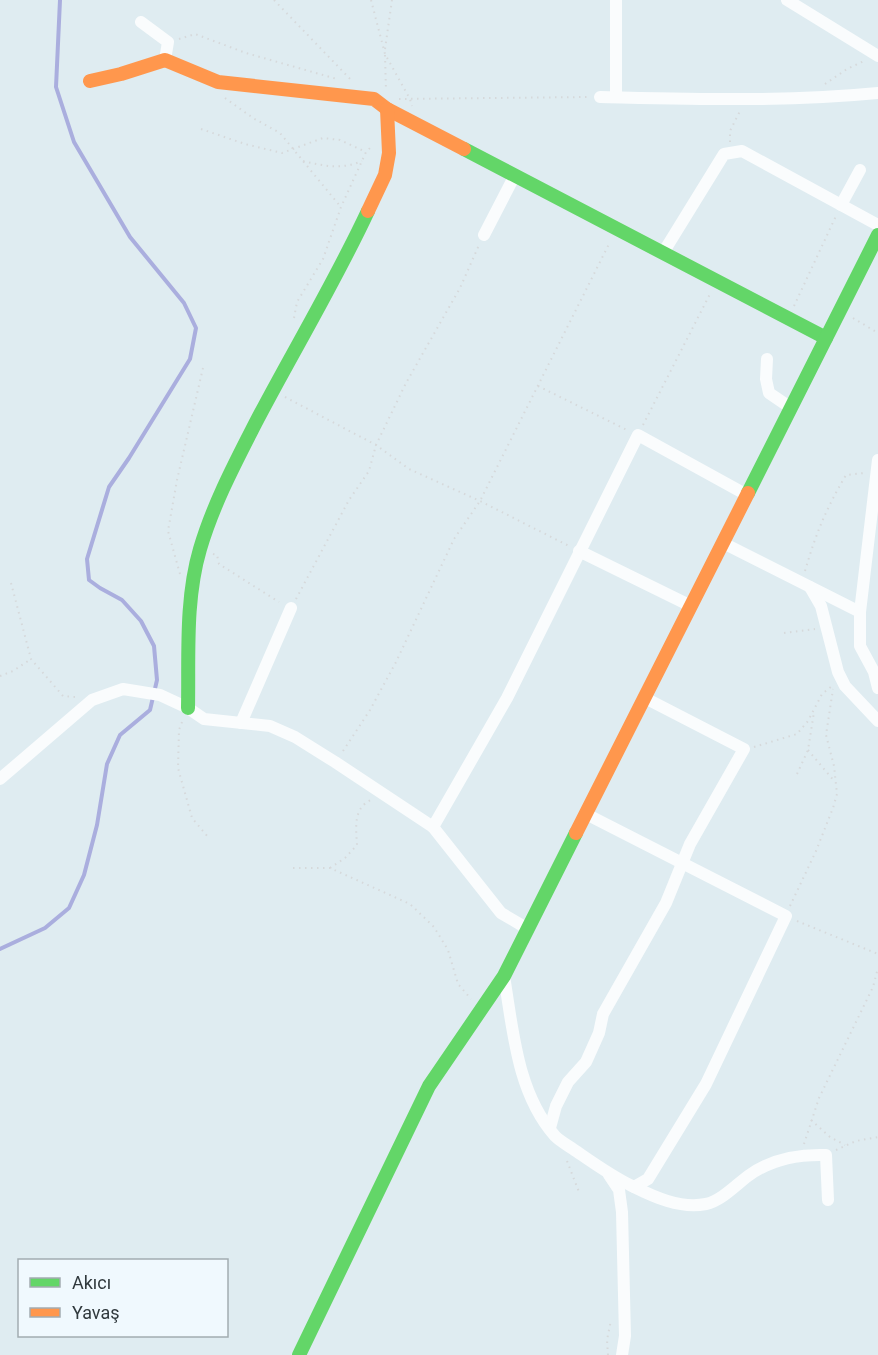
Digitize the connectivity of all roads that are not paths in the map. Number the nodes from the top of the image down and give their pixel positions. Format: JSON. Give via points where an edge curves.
{"nodes":[{"id":1,"x":616,"y":0,"type":"edge"},
{"id":2,"x":787,"y":0,"type":"edge"},
{"id":3,"x":141,"y":22,"type":"dead end"},
{"id":4,"x":878,"y":55,"type":"edge"},
{"id":5,"x":165,"y":60,"type":"junction"},
{"id":6,"x":90,"y":81,"type":"dead end"},
{"id":7,"x":878,"y":93,"type":"edge"},
{"id":8,"x":600,"y":97,"type":"road end"},
{"id":9,"x":616,"y":97,"type":"junction"},
{"id":10,"x":387,"y":109,"type":"junction"},
{"id":11,"x":860,"y":170,"type":"dead end"},
{"id":12,"x":515,"y":175,"type":"junction"},
{"id":13,"x":841,"y":205,"type":"junction"},
{"id":14,"x":878,"y":225,"type":"edge"},
{"id":15,"x":484,"y":234,"type":"road end"},
{"id":16,"x":878,"y":235,"type":"edge"},
{"id":17,"x":663,"y":253,"type":"junction"},
{"id":18,"x":826,"y":338,"type":"junction"},
{"id":19,"x":767,"y":359,"type":"dead end"},
{"id":20,"x":791,"y":408,"type":"junction"},
{"id":21,"x":877,"y":468,"type":"edge"},
{"id":22,"x":747,"y":495,"type":"junction"},
{"id":23,"x":723,"y":543,"type":"junction"},
{"id":24,"x":579,"y":551,"type":"junction"},
{"id":25,"x":805,"y":584,"type":"junction"},
{"id":26,"x":691,"y":606,"type":"junction"},
{"id":27,"x":291,"y":608,"type":"road end"},
{"id":28,"x":860,"y":612,"type":"junction"},
{"id":29,"x":878,"y":688,"type":"edge"},
{"id":30,"x":645,"y":698,"type":"junction"},
{"id":31,"x":188,"y":708,"type":"junction"},
{"id":32,"x":878,"y":721,"type":"edge"},
{"id":33,"x":242,"y":723,"type":"junction"},
{"id":34,"x":0,"y":779,"type":"edge"},
{"id":35,"x":586,"y":814,"type":"junction"},
{"id":36,"x":433,"y":827,"type":"junction"},
{"id":37,"x":681,"y":863,"type":"junction"},
{"id":38,"x":528,"y":929,"type":"junction"},
{"id":39,"x":504,"y":976,"type":"junction"},
{"id":40,"x":553,"y":1132,"type":"junction"},
{"id":41,"x":607,"y":1172,"type":"junction"},
{"id":42,"x":634,"y":1187,"type":"junction"},
{"id":43,"x":828,"y":1200,"type":"dead end"},
{"id":44,"x":299,"y":1355,"type":"edge"},
{"id":45,"x":622,"y":1355,"type":"edge"}],
"edges":[{"from":1,"to":9,"type":"street"},
{"from":2,"to":4,"type":"street"},
{"from":3,"to":5,"type":"street","via":[[168,42]]},
{"from":5,"to":6,"type":"street"},
{"from":5,"to":10,"type":"street","via":[[218,82],[374,99]]},
{"from":7,"to":9,"type":"street","via":[[815,97]]},
{"from":8,"to":9,"type":"street"},
{"from":10,"to":12,"type":"street"},
{"from":10,"to":31,"type":"street","via":[[386,175],[219,494],[200,551],[190,605]]},
{"from":11,"to":13,"type":"street"},
{"from":12,"to":15,"type":"street"},
{"from":12,"to":17,"type":"street"},
{"from":13,"to":14,"type":"street"},
{"from":13,"to":17,"type":"street","via":[[742,151],[724,154]]},
{"from":16,"to":18,"type":"street"},
{"from":17,"to":18,"type":"street"},
{"from":18,"to":20,"type":"street"},
{"from":19,"to":20,"type":"street","via":[[769,393]]},
{"from":20,"to":22,"type":"street"},
{"from":21,"to":28,"type":"street"},
{"from":22,"to":23,"type":"street"},
{"from":22,"to":24,"type":"street","via":[[638,435]]},
{"from":23,"to":25,"type":"street"},
{"from":23,"to":26,"type":"street"},
{"from":24,"to":26,"type":"street"},
{"from":24,"to":36,"type":"street","via":[[507,698]]},
{"from":25,"to":28,"type":"street"},
{"from":25,"to":32,"type":"street","via":[[821,606],[845,686]]},
{"from":26,"to":30,"type":"street"},
{"from":27,"to":33,"type":"street"},
{"from":28,"to":29,"type":"street","via":[[860,646]]},
{"from":30,"to":35,"type":"street"},
{"from":30,"to":37,"type":"street","via":[[744,749]]},
{"from":31,"to":33,"type":"street","via":[[204,719]]},
{"from":31,"to":34,"type":"street","via":[[160,695],[123,689],[93,700]]},
{"from":33,"to":36,"type":"street","via":[[270,726],[295,737]]},
{"from":35,"to":37,"type":"street"},
{"from":35,"to":38,"type":"street"},
{"from":36,"to":38,"type":"street","via":[[501,913]]},
{"from":37,"to":40,"type":"street","via":[[666,903],[603,1014],[586,1062],[568,1082],[556,1106]]},
{"from":37,"to":42,"type":"street","via":[[786,916],[706,1084],[648,1179]]},
{"from":38,"to":39,"type":"street"},
{"from":39,"to":40,"type":"street","via":[[518,1059],[535,1107]]},
{"from":39,"to":44,"type":"street","via":[[429,1086]]},
{"from":40,"to":41,"type":"street"},
{"from":41,"to":42,"type":"street"},
{"from":41,"to":45,"type":"street","via":[[619,1190],[622,1212]]},
{"from":42,"to":43,"type":"street","via":[[659,1199],[708,1204],[777,1160],[802,1154],[826,1155]]}]}
